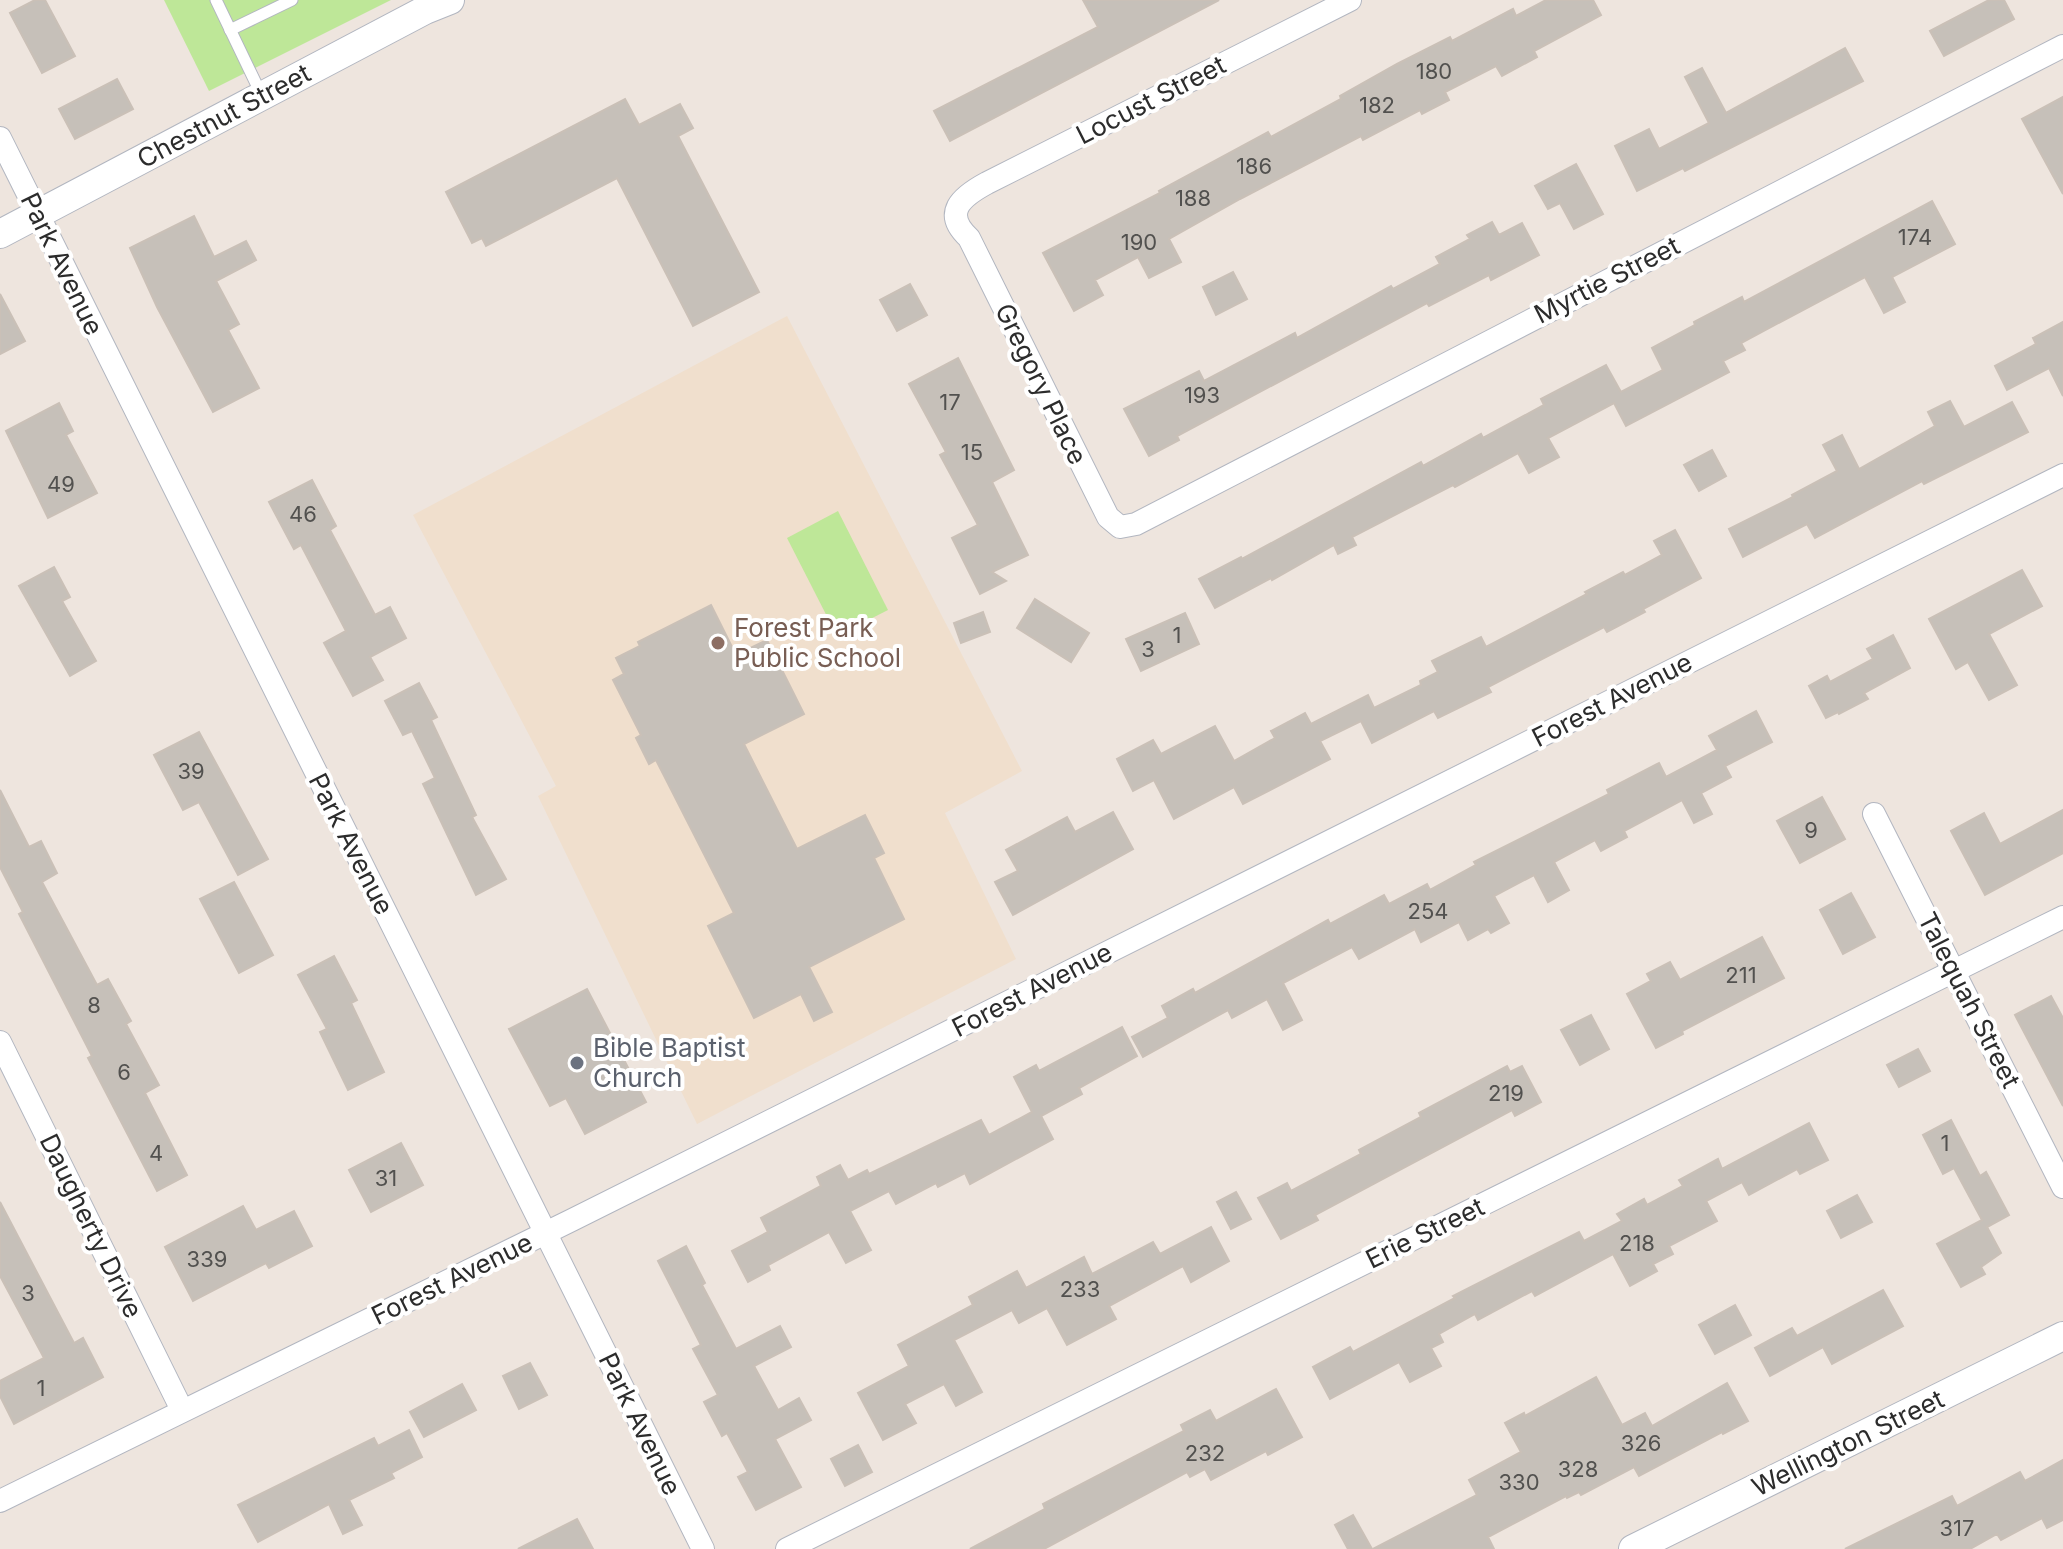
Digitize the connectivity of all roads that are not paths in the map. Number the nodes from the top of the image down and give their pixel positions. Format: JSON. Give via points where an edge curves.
{"nodes":[{"id":1,"x":216,"y":0,"type":"edge"},
{"id":2,"x":292,"y":0,"type":"edge"},
{"id":3,"x":450,"y":0,"type":"edge"},
{"id":4,"x":1350,"y":0,"type":"edge"},
{"id":5,"x":230,"y":30,"type":"junction"},
{"id":6,"x":2063,"y":46,"type":"edge"},
{"id":7,"x":263,"y":96,"type":"junction"},
{"id":8,"x":0,"y":138,"type":"edge"},
{"id":9,"x":957,"y":207,"type":"joint"},
{"id":10,"x":38,"y":215,"type":"junction"},
{"id":11,"x":0,"y":234,"type":"edge"},
{"id":12,"x":2063,"y":475,"type":"edge"},
{"id":13,"x":1151,"y":515,"type":"joint"},
{"id":14,"x":1874,"y":814,"type":"dead end"},
{"id":15,"x":2063,"y":917,"type":"edge"},
{"id":16,"x":1955,"y":970,"type":"junction"},
{"id":17,"x":0,"y":1042,"type":"edge"},
{"id":18,"x":2063,"y":1187,"type":"edge"},
{"id":19,"x":545,"y":1233,"type":"junction"},
{"id":20,"x":2063,"y":1336,"type":"edge"},
{"id":21,"x":182,"y":1410,"type":"junction"},
{"id":22,"x":0,"y":1501,"type":"edge"},
{"id":23,"x":703,"y":1549,"type":"edge"},
{"id":24,"x":787,"y":1549,"type":"edge"},
{"id":25,"x":1633,"y":1549,"type":"edge"}],
"edges":[{"from":1,"to":5,"type":"lane"},
{"from":2,"to":5,"type":"lane"},
{"from":3,"to":7,"type":"street","name":"Chestnut Street"},
{"from":4,"to":9,"type":"street","name":"Locust Street","via":[[969,192]]},
{"from":5,"to":7,"type":"lane"},
{"from":6,"to":13,"type":"street","name":"Myrtie Street"},
{"from":7,"to":10,"type":"street","name":"Chestnut Street"},
{"from":8,"to":10,"type":"street","name":"Park Avenue"},
{"from":9,"to":13,"type":"street","name":"Gregory Place","via":[[959,229],[969,238],[1108,517],[1120,527]]},
{"from":10,"to":11,"type":"street","name":"Chestnut Street"},
{"from":10,"to":19,"type":"street","name":"Park Avenue"},
{"from":12,"to":19,"type":"street","name":"Forest Avenue"},
{"from":14,"to":16,"type":"street","name":"Talequah Street"},
{"from":15,"to":16,"type":"street","name":"Erie Street"},
{"from":16,"to":18,"type":"street","name":"Talequah Street"},
{"from":16,"to":24,"type":"street","name":"Erie Street"},
{"from":17,"to":21,"type":"street","name":"Daugherty Drive"},
{"from":19,"to":21,"type":"street","name":"Forest Avenue"},
{"from":19,"to":23,"type":"street","name":"Park Avenue"},
{"from":20,"to":25,"type":"street","name":"Wellington Street"},
{"from":21,"to":22,"type":"street","name":"Forest Avenue"}]}
